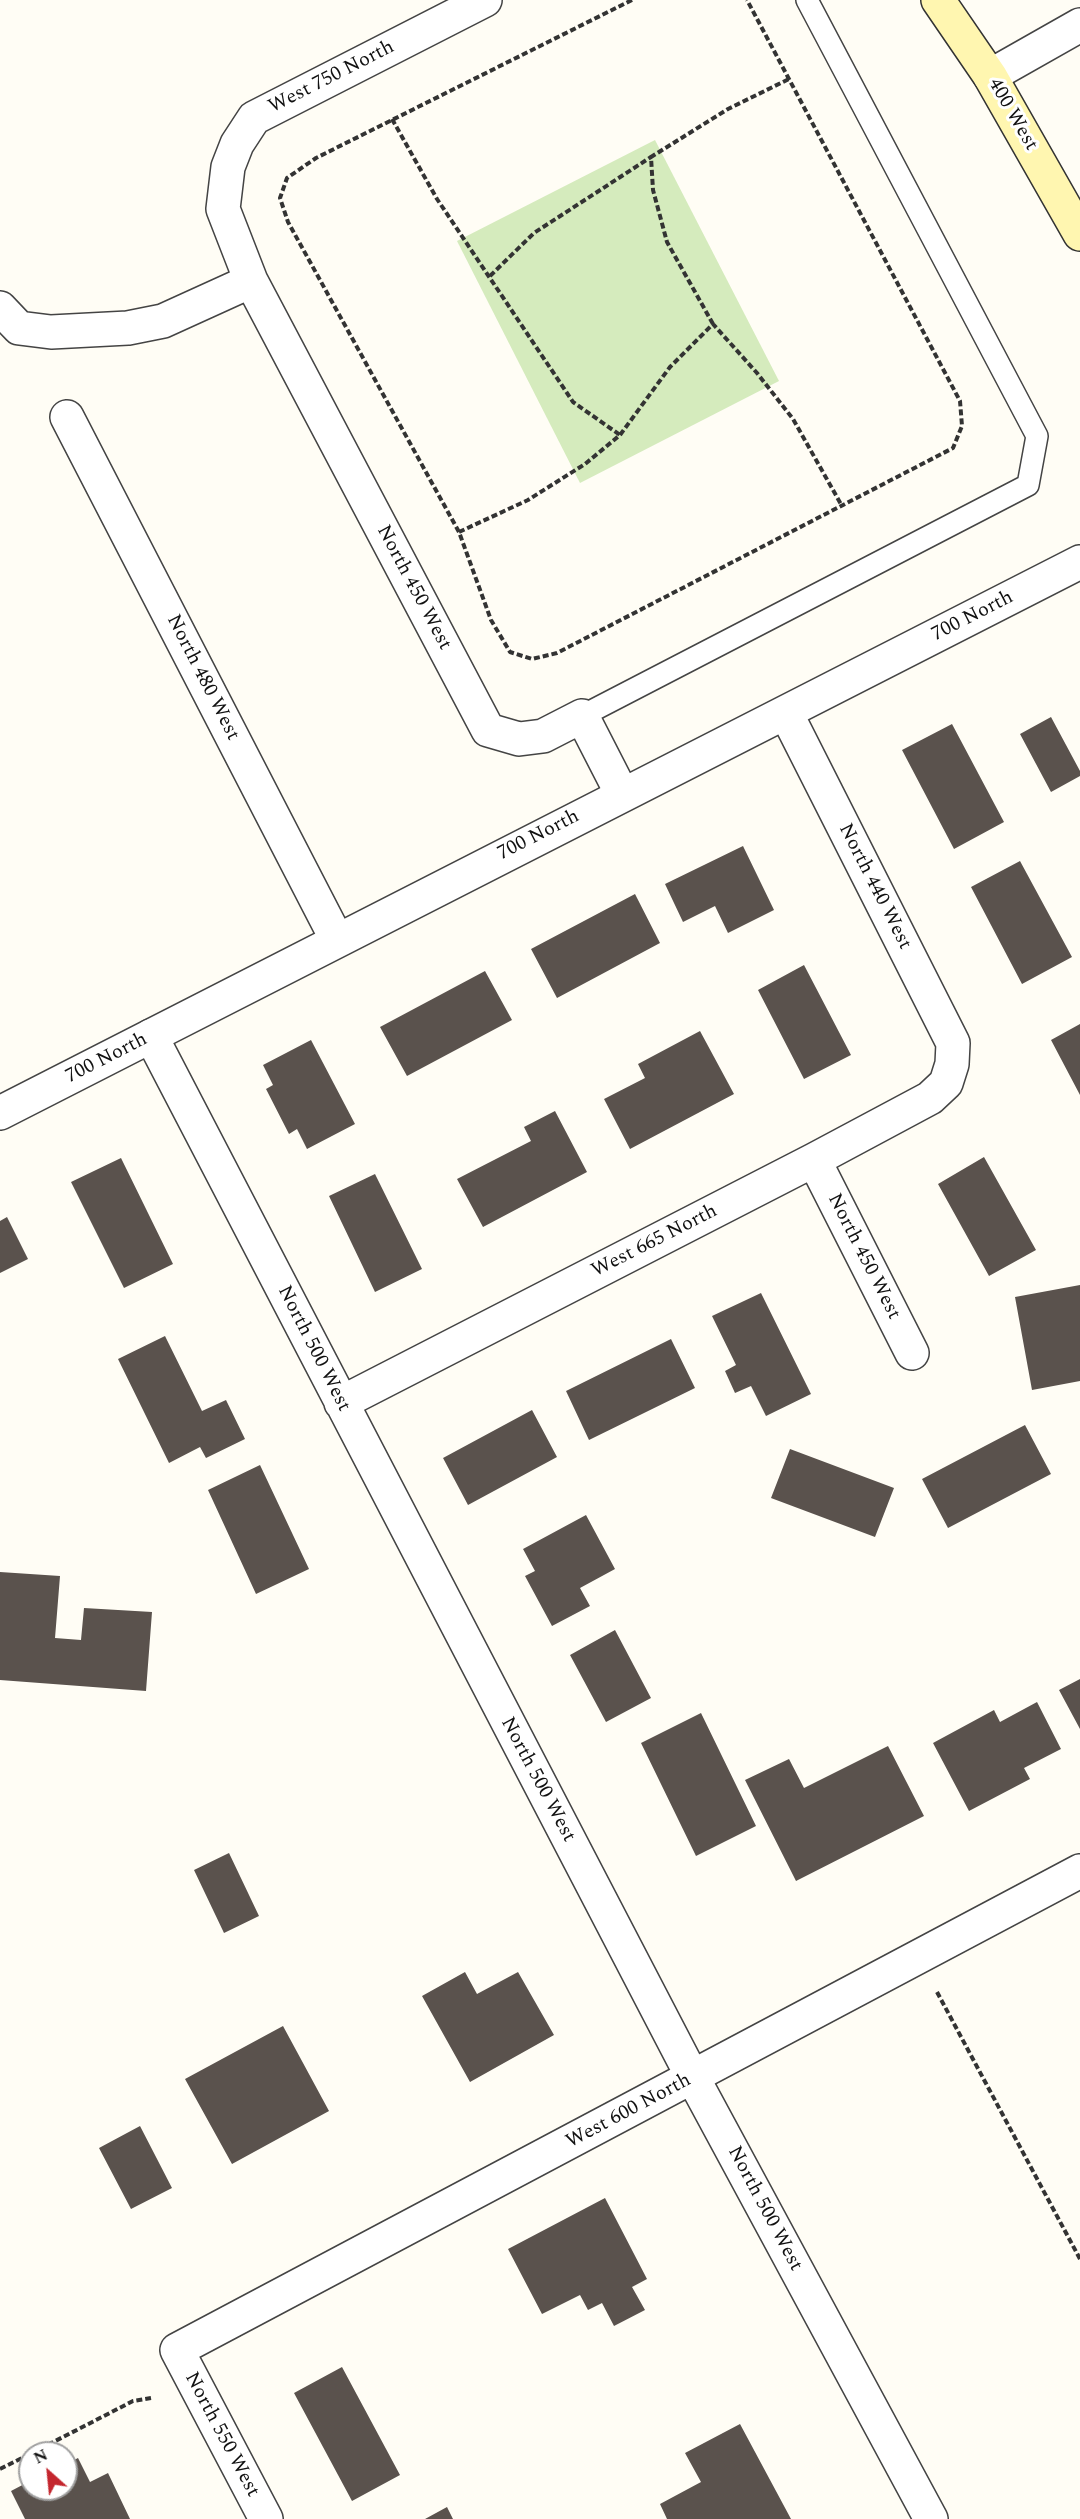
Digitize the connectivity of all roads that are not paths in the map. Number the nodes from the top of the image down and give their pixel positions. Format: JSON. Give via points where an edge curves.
{"nodes":[{"id":1,"x":485,"y":0,"type":"edge"},
{"id":2,"x":807,"y":0,"type":"edge"},
{"id":3,"x":938,"y":0,"type":"edge"},
{"id":4,"x":1074,"y":0,"type":"edge"},
{"id":5,"x":1080,"y":13,"type":"edge"},
{"id":6,"x":1080,"y":25,"type":"edge"},
{"id":7,"x":990,"y":76,"type":"junction"},
{"id":8,"x":1080,"y":234,"type":"edge"},
{"id":9,"x":251,"y":281,"type":"junction"},
{"id":10,"x":0,"y":308,"type":"edge"},
{"id":11,"x":67,"y":417,"type":"dead end"},
{"id":12,"x":1080,"y":562,"type":"edge"},
{"id":13,"x":786,"y":713,"type":"junction"},
{"id":14,"x":582,"y":716,"type":"junction"},
{"id":15,"x":622,"y":794,"type":"junction"},
{"id":16,"x":337,"y":940,"type":"junction"},
{"id":17,"x":152,"y":1036,"type":"junction"},
{"id":18,"x":952,"y":1064,"type":"joint"},
{"id":19,"x":0,"y":1113,"type":"edge"},
{"id":20,"x":814,"y":1160,"type":"junction"},
{"id":21,"x":912,"y":1353,"type":"dead end"},
{"id":22,"x":341,"y":1403,"type":"junction"},
{"id":23,"x":1080,"y":1871,"type":"edge"},
{"id":24,"x":693,"y":2078,"type":"junction"},
{"id":25,"x":177,"y":2350,"type":"joint"},
{"id":26,"x":266,"y":2519,"type":"edge"},
{"id":27,"x":931,"y":2519,"type":"edge"}],
"edges":[{"from":1,"to":9,"type":"street","name":"West 750 North","via":[[254,118],[228,167],[223,208]]},
{"from":2,"to":14,"type":"lane","via":[[1037,436],[1028,485]]},
{"from":3,"to":7,"type":"main road","name":"400 West"},
{"from":4,"to":5,"type":"street"},
{"from":6,"to":7,"type":"street"},
{"from":7,"to":8,"type":"main road","name":"400 West"},
{"from":9,"to":10,"type":"street","via":[[163,321],[128,328],[51,332],[19,328]]},
{"from":9,"to":14,"type":"street","name":"North 450 West","via":[[488,730],[519,739],[543,736]]},
{"from":11,"to":16,"type":"street","name":"North 480 West"},
{"from":12,"to":13,"type":"street","name":"700 North"},
{"from":13,"to":15,"type":"street","name":"700 North"},
{"from":13,"to":18,"type":"street","name":"North 440 West","via":[[953,1043]]},
{"from":14,"to":15,"type":"street"},
{"from":15,"to":16,"type":"street","name":"700 North"},
{"from":16,"to":17,"type":"street","name":"700 North"},
{"from":17,"to":19,"type":"street","name":"700 North"},
{"from":17,"to":22,"type":"street","name":"North 500 West"},
{"from":18,"to":20,"type":"street","name":"West 665 North","via":[[946,1083],[930,1098]]},
{"from":20,"to":21,"type":"street","name":"North 450 West"},
{"from":20,"to":22,"type":"street","name":"West 665 North"},
{"from":22,"to":24,"type":"street","name":"North 500 West"},
{"from":23,"to":24,"type":"street","name":"West 600 North"},
{"from":24,"to":25,"type":"street","name":"West 600 North"},
{"from":24,"to":27,"type":"street","name":"North 500 West"},
{"from":25,"to":26,"type":"street","name":"North 550 West"}]}
